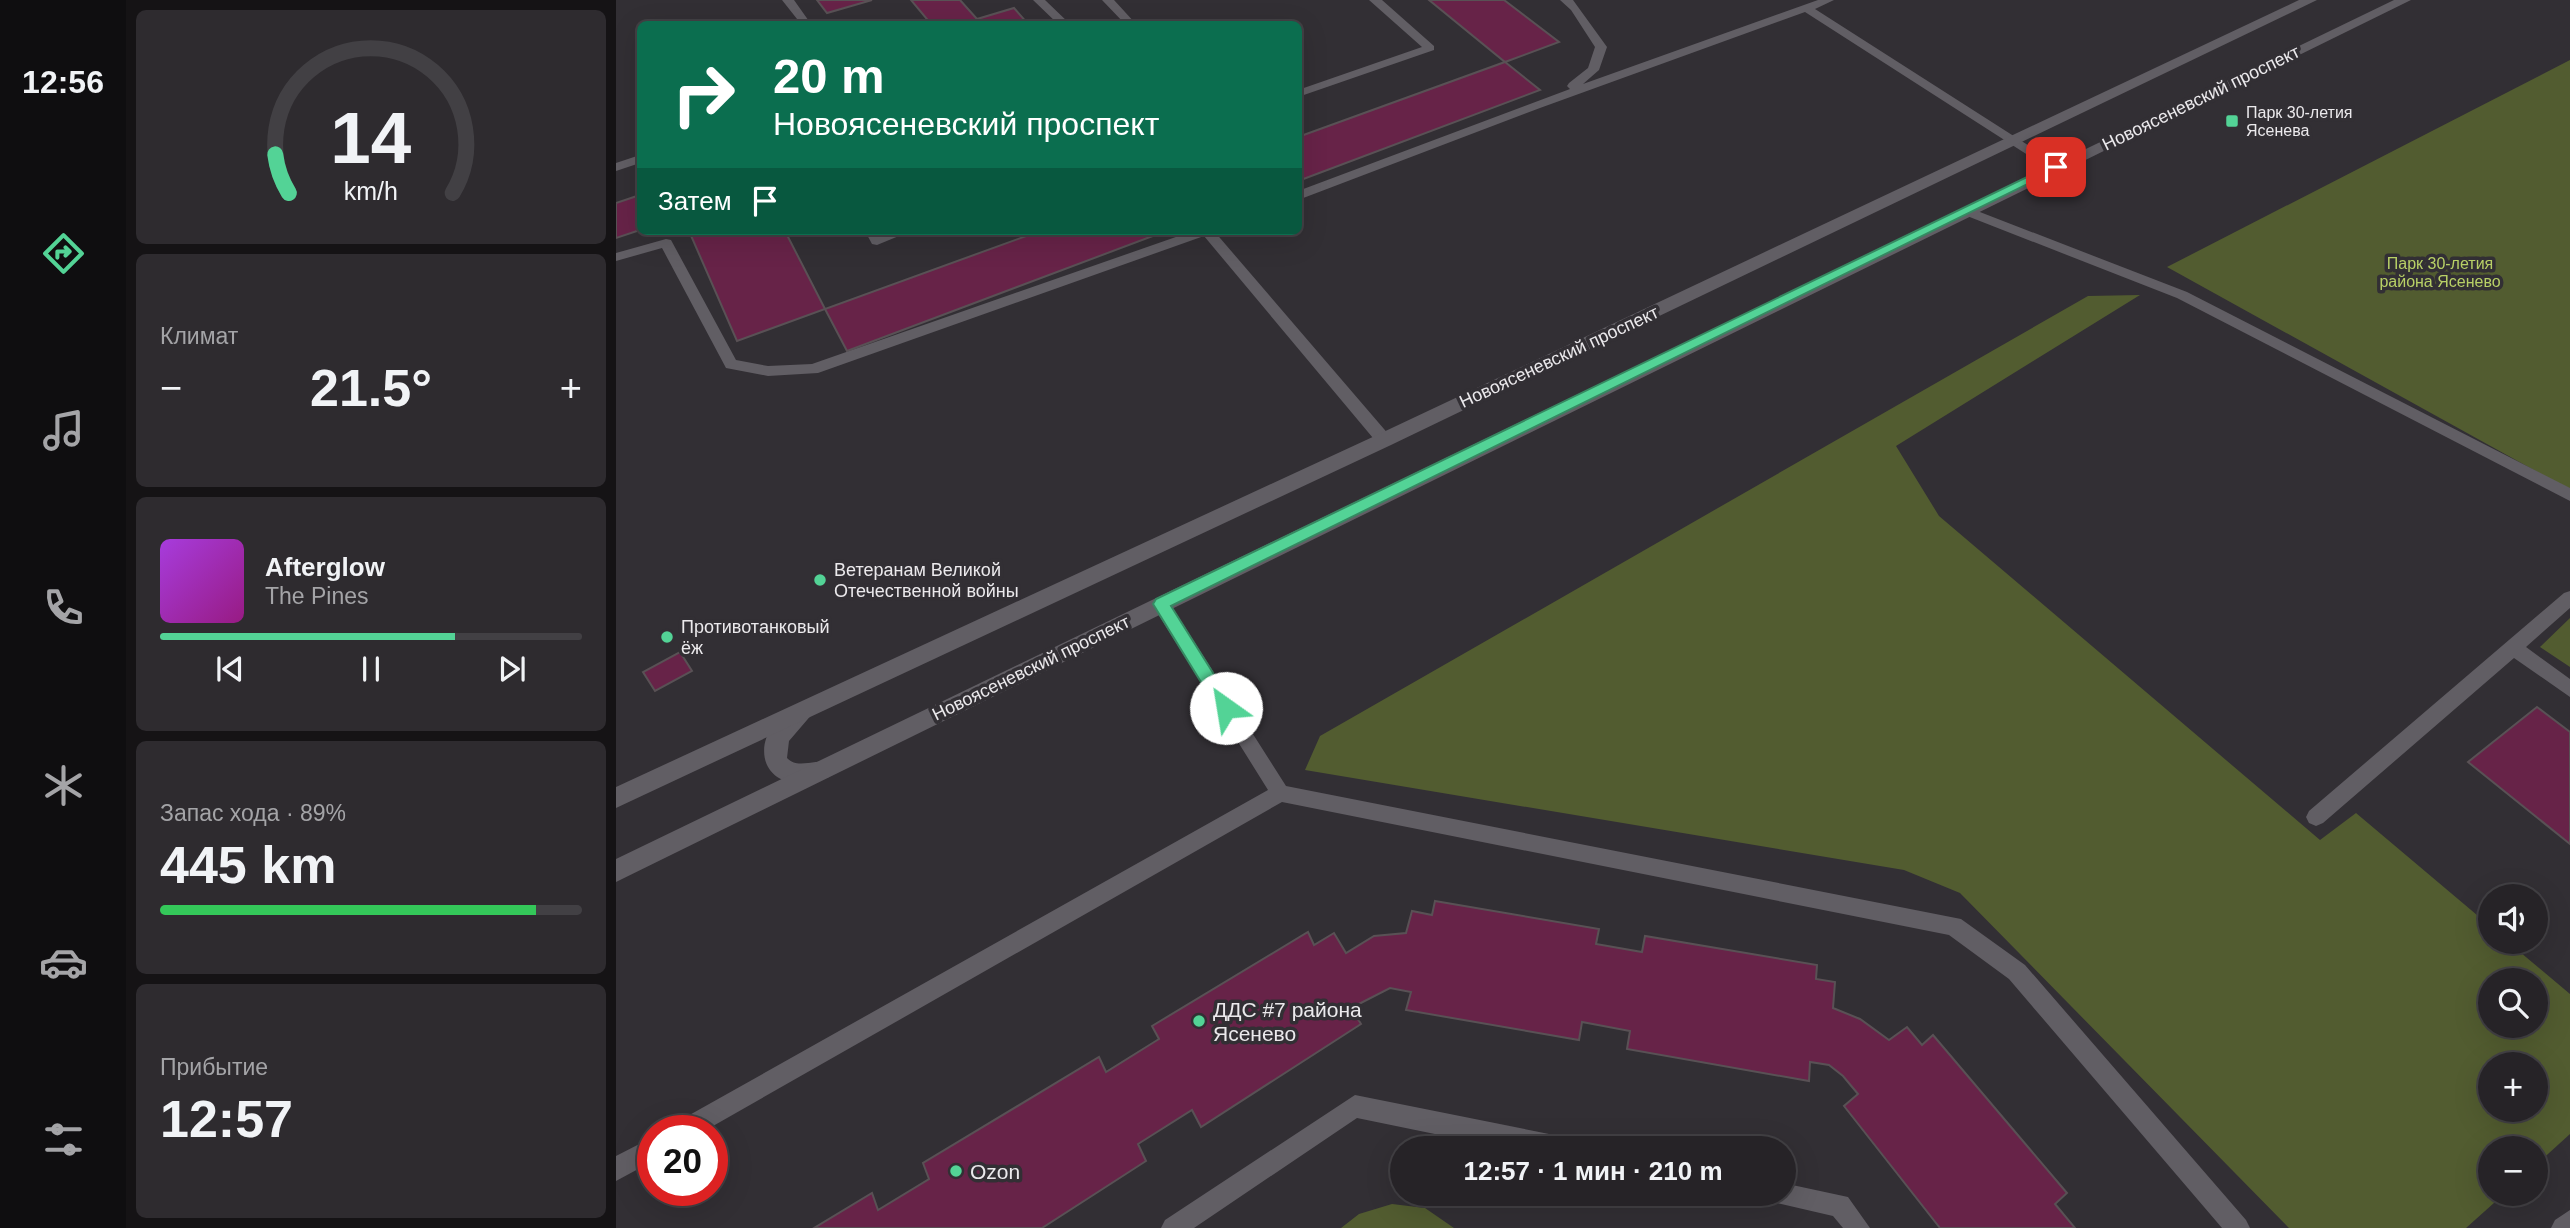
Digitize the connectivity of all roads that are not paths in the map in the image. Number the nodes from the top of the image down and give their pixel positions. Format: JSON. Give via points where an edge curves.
{"nodes":[{"id":1,"x":788,"y":0,"type":"edge"},
{"id":2,"x":1039,"y":0,"type":"edge"},
{"id":3,"x":1124,"y":0,"type":"edge"},
{"id":4,"x":1375,"y":0,"type":"edge"},
{"id":5,"x":1566,"y":0,"type":"edge"},
{"id":6,"x":1792,"y":0,"type":"edge"},
{"id":7,"x":1828,"y":0,"type":"edge"},
{"id":8,"x":2310,"y":0,"type":"edge"},
{"id":9,"x":2404,"y":0,"type":"edge"},
{"id":10,"x":1110,"y":2,"type":"edge"},
{"id":11,"x":1806,"y":8,"type":"junction"},
{"id":12,"x":804,"y":21,"type":"edge"},
{"id":13,"x":1061,"y":21,"type":"edge"},
{"id":14,"x":1128,"y":21,"type":"edge"},
{"id":15,"x":1302,"y":93,"type":"edge"},
{"id":16,"x":1536,"y":105,"type":"junction"},
{"id":17,"x":2015,"y":140,"type":"junction"},
{"id":18,"x":637,"y":160,"type":"edge"},
{"id":19,"x":616,"y":167,"type":"edge"},
{"id":20,"x":2056,"y":167,"type":"junction"},
{"id":21,"x":1302,"y":193,"type":"edge"},
{"id":22,"x":1967,"y":211,"type":"junction"},
{"id":23,"x":874,"y":235,"type":"edge"},
{"id":24,"x":892,"y":235,"type":"edge"},
{"id":25,"x":1195,"y":235,"type":"edge"},
{"id":26,"x":1209,"y":235,"type":"edge"},
{"id":27,"x":616,"y":257,"type":"edge"},
{"id":28,"x":1384,"y":440,"type":"junction"},
{"id":29,"x":2570,"y":495,"type":"edge"},
{"id":30,"x":2570,"y":598,"type":"edge"},
{"id":31,"x":1161,"y":604,"type":"junction"},
{"id":32,"x":2513,"y":648,"type":"junction"},
{"id":33,"x":2570,"y":689,"type":"edge"},
{"id":34,"x":807,"y":710,"type":"junction"},
{"id":35,"x":829,"y":768,"type":"junction"},
{"id":36,"x":1280,"y":793,"type":"junction"},
{"id":37,"x":616,"y":798,"type":"edge"},
{"id":38,"x":2316,"y":817,"type":"dead end"},
{"id":39,"x":616,"y":871,"type":"edge"},
{"id":40,"x":711,"y":1115,"type":"edge"},
{"id":41,"x":1501,"y":1136,"type":"edge"},
{"id":42,"x":637,"y":1158,"type":"edge"},
{"id":43,"x":616,"y":1169,"type":"edge"},
{"id":44,"x":1796,"y":1197,"type":"edge"},
{"id":45,"x":2570,"y":1222,"type":"edge"},
{"id":46,"x":1173,"y":1228,"type":"edge"},
{"id":47,"x":1858,"y":1228,"type":"edge"},
{"id":48,"x":2238,"y":1228,"type":"edge"},
{"id":49,"x":2563,"y":1228,"type":"edge"}],
"edges":[{"from":1,"to":12,"type":"lane"},
{"from":2,"to":13,"type":"lane"},
{"from":3,"to":10,"type":"lane"},
{"from":4,"to":15,"type":"lane","via":[[1430,48]]},
{"from":5,"to":16,"type":"lane","via":[[1601,47],[1593,70]]},
{"from":6,"to":11,"type":"lane"},
{"from":7,"to":11,"type":"lane"},
{"from":8,"to":17,"type":"street","name":"Новоясеневский проспект"},
{"from":9,"to":20,"type":"street","name":"Новоясеневский проспект"},
{"from":10,"to":14,"type":"lane"},
{"from":11,"to":16,"type":"lane"},
{"from":11,"to":17,"type":"lane"},
{"from":16,"to":21,"type":"lane"},
{"from":17,"to":20,"type":"lane"},
{"from":17,"to":28,"type":"street","name":"Новоясеневский проспект"},
{"from":18,"to":19,"type":"lane"},
{"from":20,"to":22,"type":"street","name":"Новоясеневский проспект"},
{"from":22,"to":29,"type":"lane","via":[[2182,295]]},
{"from":22,"to":31,"type":"street","name":"Новоясеневский проспект"},
{"from":23,"to":24,"type":"lane","via":[[877,240]]},
{"from":25,"to":27,"type":"lane","via":[[813,369],[768,371],[731,364],[666,243]]},
{"from":26,"to":28,"type":"lane"},
{"from":28,"to":34,"type":"street","name":"Новоясеневский проспект"},
{"from":30,"to":32,"type":"lane"},
{"from":31,"to":35,"type":"street","name":"Новоясеневский проспект"},
{"from":31,"to":36,"type":"lane"},
{"from":32,"to":33,"type":"lane"},
{"from":32,"to":38,"type":"lane"},
{"from":34,"to":35,"type":"street","name":"Новоясеневский проспект","via":[[780,732],[774,759],[795,774]]},
{"from":34,"to":37,"type":"street","name":"Новоясеневский проспект"},
{"from":35,"to":39,"type":"street","name":"Новоясеневский проспект"},
{"from":36,"to":40,"type":"lane"},
{"from":36,"to":48,"type":"lane","via":[[1954,926],[2017,972]]},
{"from":41,"to":46,"type":"lane","via":[[1355,1106]]},
{"from":42,"to":43,"type":"lane"},
{"from":44,"to":47,"type":"lane","via":[[1840,1205]]},
{"from":45,"to":49,"type":"lane"}]}
